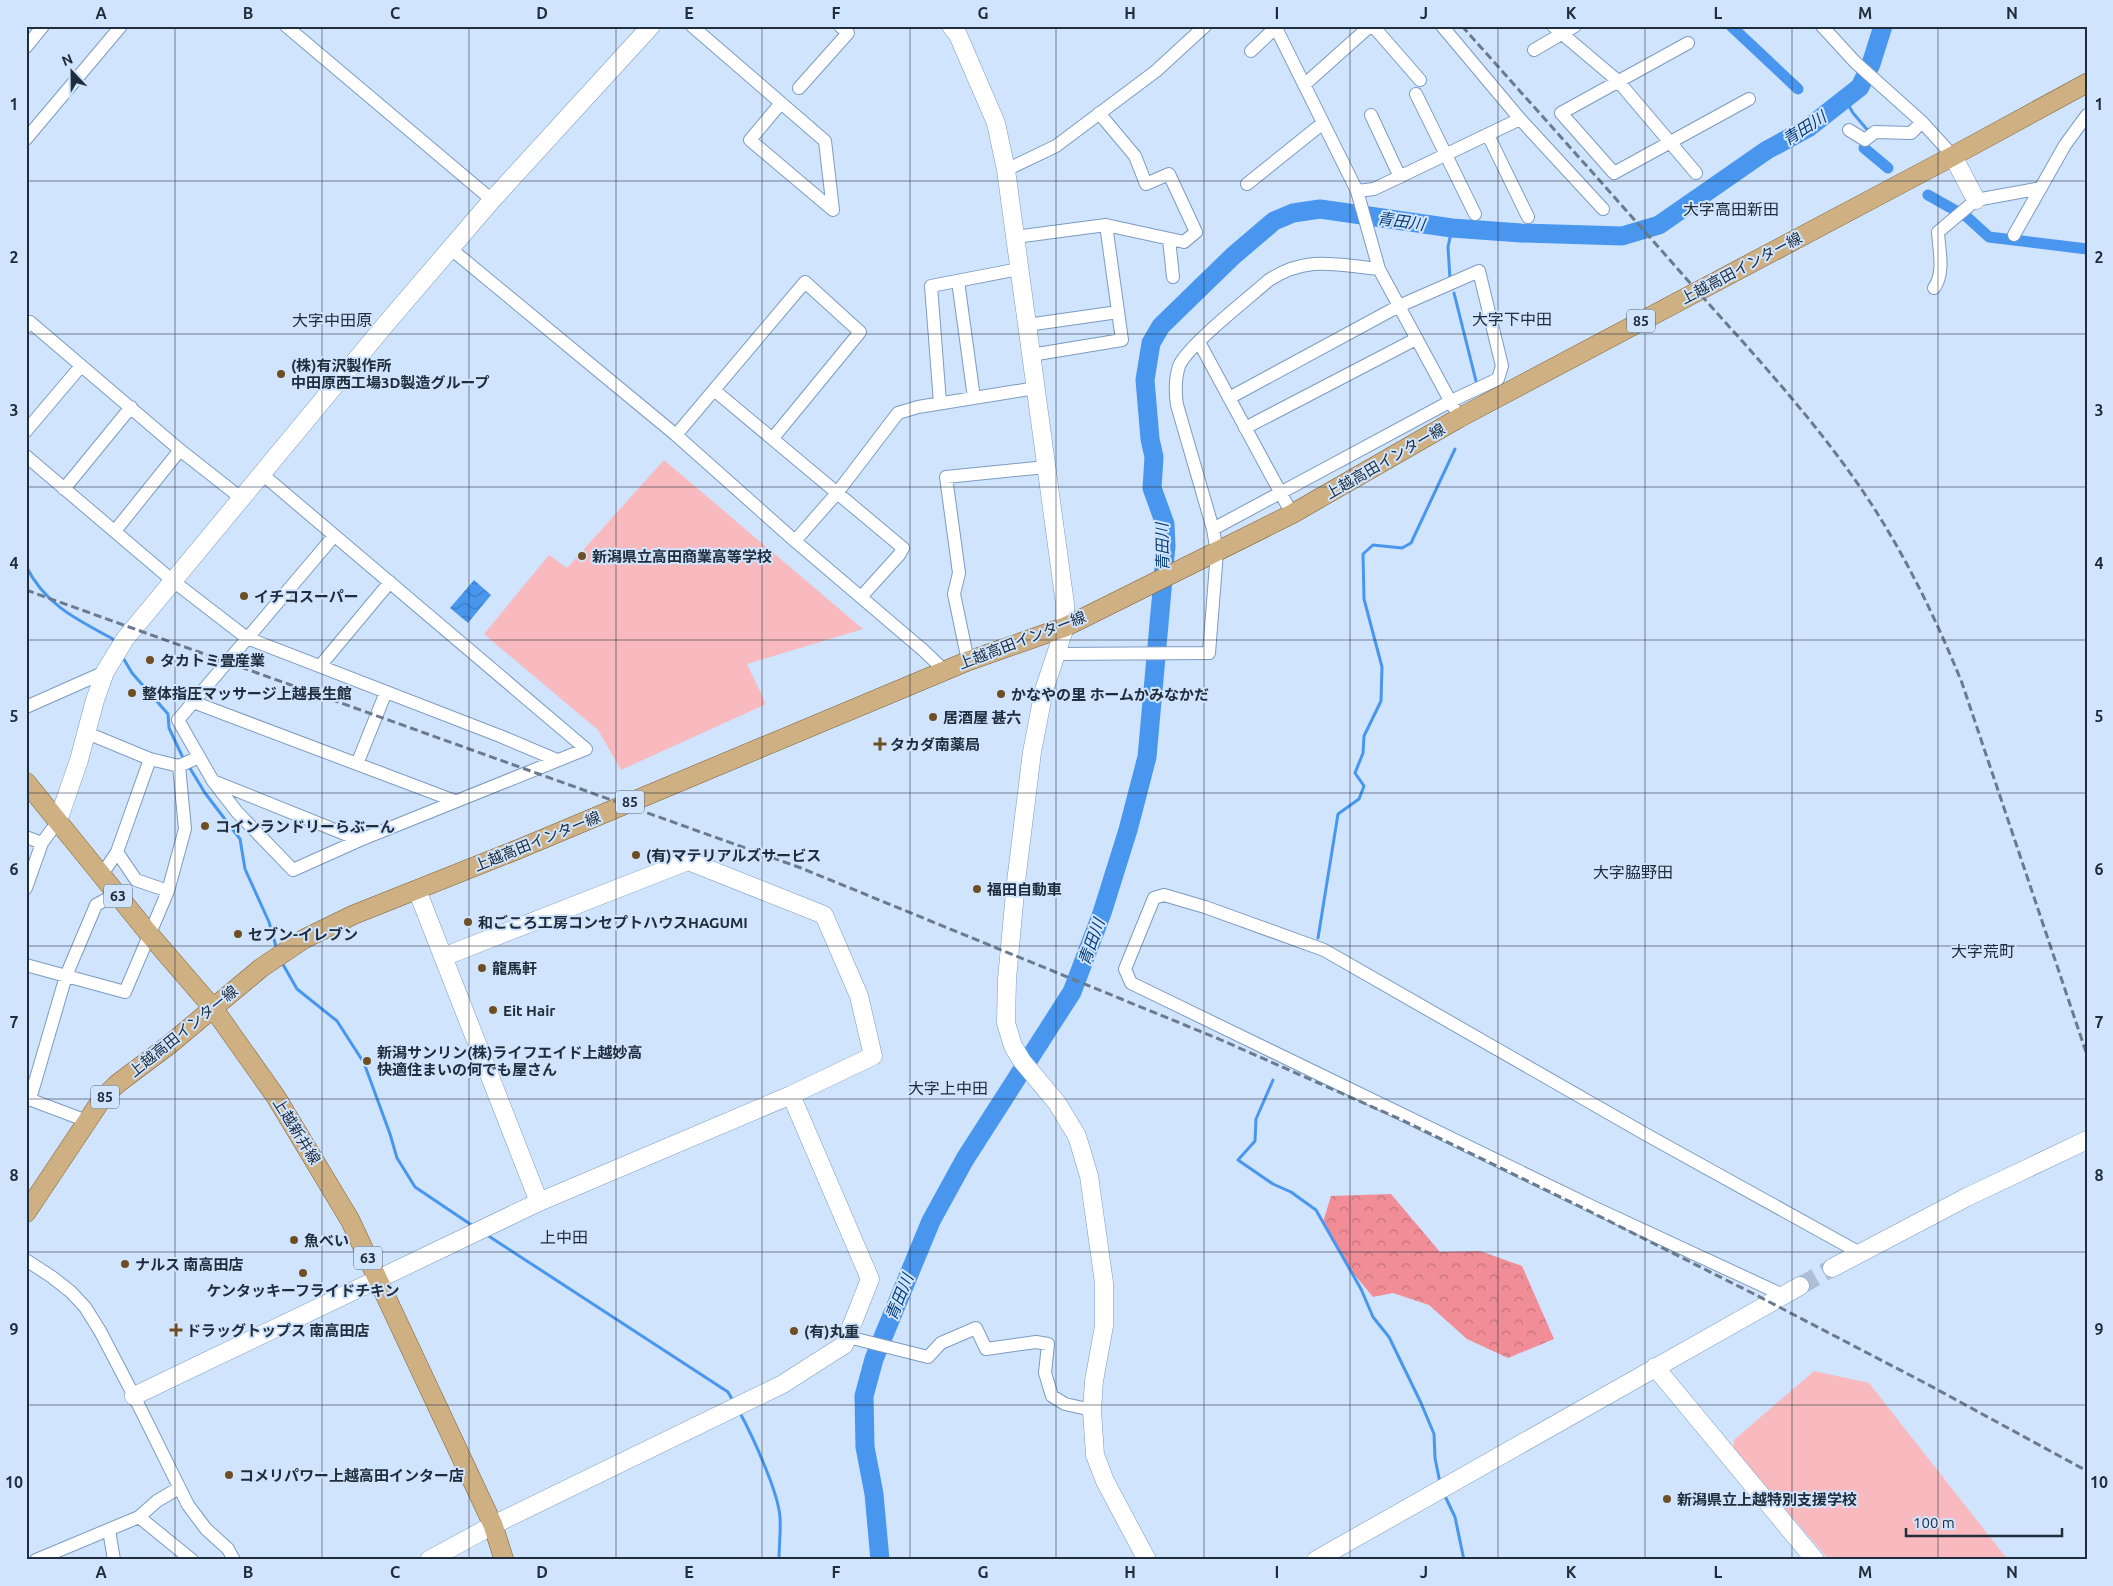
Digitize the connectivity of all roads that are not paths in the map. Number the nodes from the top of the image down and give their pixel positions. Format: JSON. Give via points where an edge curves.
{"nodes":[{"id":1,"x":44,"y":26,"type":"edge"},
{"id":2,"x":121,"y":26,"type":"edge"},
{"id":3,"x":286,"y":26,"type":"edge"},
{"id":4,"x":651,"y":26,"type":"edge"},
{"id":5,"x":692,"y":26,"type":"edge"},
{"id":6,"x":840,"y":26,"type":"edge"},
{"id":7,"x":951,"y":26,"type":"edge"},
{"id":8,"x":1206,"y":26,"type":"edge"},
{"id":9,"x":1276,"y":26,"type":"edge"},
{"id":10,"x":1370,"y":26,"type":"edge"},
{"id":11,"x":1374,"y":26,"type":"edge"},
{"id":12,"x":1442,"y":26,"type":"edge"},
{"id":13,"x":1576,"y":26,"type":"edge"},
{"id":14,"x":1822,"y":26,"type":"edge"},
{"id":15,"x":1557,"y":30,"type":"edge"},
{"id":16,"x":27,"y":43,"type":"edge"},
{"id":17,"x":1688,"y":43,"type":"dead end"},
{"id":18,"x":1534,"y":50,"type":"dead end"},
{"id":19,"x":1250,"y":51,"type":"dead end"},
{"id":20,"x":1420,"y":80,"type":"dead end"},
{"id":21,"x":1618,"y":81,"type":"junction"},
{"id":22,"x":2087,"y":83,"type":"edge"},
{"id":23,"x":1304,"y":85,"type":"junction"},
{"id":24,"x":799,"y":88,"type":"dead end"},
{"id":25,"x":1416,"y":94,"type":"dead end"},
{"id":26,"x":1749,"y":98,"type":"dead end"},
{"id":27,"x":781,"y":104,"type":"junction"},
{"id":28,"x":1100,"y":114,"type":"junction"},
{"id":29,"x":1371,"y":115,"type":"dead end"},
{"id":30,"x":2087,"y":115,"type":"edge"},
{"id":31,"x":1520,"y":119,"type":"junction"},
{"id":32,"x":1922,"y":122,"type":"junction"},
{"id":33,"x":1323,"y":123,"type":"junction"},
{"id":34,"x":1849,"y":130,"type":"dead end"},
{"id":35,"x":1488,"y":135,"type":"junction"},
{"id":36,"x":26,"y":139,"type":"edge"},
{"id":37,"x":1670,"y":142,"type":"junction"},
{"id":38,"x":1445,"y":155,"type":"junction"},
{"id":39,"x":1953,"y":156,"type":"junction"},
{"id":40,"x":1006,"y":170,"type":"junction"},
{"id":41,"x":1696,"y":173,"type":"dead end"},
{"id":42,"x":1400,"y":177,"type":"junction"},
{"id":43,"x":1247,"y":184,"type":"dead end"},
{"id":44,"x":2041,"y":188,"type":"junction"},
{"id":45,"x":1359,"y":197,"type":"junction"},
{"id":46,"x":492,"y":200,"type":"junction"},
{"id":47,"x":1976,"y":200,"type":"junction"},
{"id":48,"x":1603,"y":209,"type":"dead end"},
{"id":49,"x":1476,"y":214,"type":"dead end"},
{"id":50,"x":1528,"y":217,"type":"dead end"},
{"id":51,"x":1106,"y":225,"type":"junction"},
{"id":52,"x":2014,"y":235,"type":"dead end"},
{"id":53,"x":1016,"y":237,"type":"junction"},
{"id":54,"x":1169,"y":239,"type":"junction"},
{"id":55,"x":451,"y":249,"type":"junction"},
{"id":56,"x":1019,"y":269,"type":"junction"},
{"id":57,"x":1379,"y":270,"type":"junction"},
{"id":58,"x":1172,"y":276,"type":"dead end"},
{"id":59,"x":958,"y":281,"type":"junction"},
{"id":60,"x":1934,"y":288,"type":"dead end"},
{"id":61,"x":1399,"y":306,"type":"junction"},
{"id":62,"x":1118,"y":312,"type":"junction"},
{"id":63,"x":28,"y":323,"type":"edge"},
{"id":64,"x":1027,"y":325,"type":"junction"},
{"id":65,"x":1416,"y":339,"type":"junction"},
{"id":66,"x":1199,"y":342,"type":"junction"},
{"id":67,"x":1031,"y":355,"type":"junction"},
{"id":68,"x":81,"y":366,"type":"junction"},
{"id":69,"x":1036,"y":388,"type":"junction"},
{"id":70,"x":714,"y":390,"type":"junction"},
{"id":71,"x":974,"y":398,"type":"junction"},
{"id":72,"x":1229,"y":398,"type":"junction"},
{"id":73,"x":1451,"y":401,"type":"junction"},
{"id":74,"x":940,"y":404,"type":"junction"},
{"id":75,"x":131,"y":407,"type":"junction"},
{"id":76,"x":1459,"y":418,"type":"junction"},
{"id":77,"x":1245,"y":428,"type":"junction"},
{"id":78,"x":26,"y":431,"type":"edge"},
{"id":79,"x":676,"y":435,"type":"junction"},
{"id":80,"x":773,"y":438,"type":"junction"},
{"id":81,"x":180,"y":450,"type":"junction"},
{"id":82,"x":26,"y":456,"type":"edge"},
{"id":83,"x":1046,"y":467,"type":"junction"},
{"id":84,"x":262,"y":474,"type":"junction"},
{"id":85,"x":64,"y":489,"type":"junction"},
{"id":86,"x":837,"y":493,"type":"junction"},
{"id":87,"x":1280,"y":493,"type":"junction"},
{"id":88,"x":241,"y":498,"type":"junction"},
{"id":89,"x":1292,"y":514,"type":"junction"},
{"id":90,"x":1213,"y":529,"type":"junction"},
{"id":91,"x":115,"y":531,"type":"junction"},
{"id":92,"x":334,"y":536,"type":"junction"},
{"id":93,"x":795,"y":541,"type":"junction"},
{"id":94,"x":1217,"y":552,"type":"junction"},
{"id":95,"x":173,"y":581,"type":"junction"},
{"id":96,"x":390,"y":582,"type":"junction"},
{"id":97,"x":862,"y":597,"type":"junction"},
{"id":98,"x":1065,"y":627,"type":"junction"},
{"id":99,"x":247,"y":638,"type":"junction"},
{"id":100,"x":1055,"y":654,"type":"junction"},
{"id":101,"x":968,"y":661,"type":"junction"},
{"id":102,"x":320,"y":666,"type":"junction"},
{"id":103,"x":944,"y":671,"type":"junction"},
{"id":104,"x":105,"y":672,"type":"junction"},
{"id":105,"x":386,"y":692,"type":"junction"},
{"id":106,"x":193,"y":702,"type":"junction"},
{"id":107,"x":26,"y":707,"type":"edge"},
{"id":108,"x":87,"y":733,"type":"junction"},
{"id":109,"x":196,"y":758,"type":"junction"},
{"id":110,"x":150,"y":759,"type":"junction"},
{"id":111,"x":557,"y":760,"type":"junction"},
{"id":112,"x":357,"y":764,"type":"junction"},
{"id":113,"x":180,"y":766,"type":"junction"},
{"id":114,"x":213,"y":781,"type":"junction"},
{"id":115,"x":26,"y":782,"type":"edge"},
{"id":116,"x":455,"y":801,"type":"junction"},
{"id":117,"x":58,"y":821,"type":"junction"},
{"id":118,"x":26,"y":838,"type":"edge"},
{"id":119,"x":360,"y":840,"type":"junction"},
{"id":120,"x":42,"y":843,"type":"junction"},
{"id":121,"x":117,"y":852,"type":"junction"},
{"id":122,"x":101,"y":876,"type":"junction"},
{"id":123,"x":26,"y":888,"type":"edge"},
{"id":124,"x":417,"y":890,"type":"junction"},
{"id":125,"x":168,"y":891,"type":"junction"},
{"id":126,"x":116,"y":894,"type":"junction"},
{"id":127,"x":150,"y":935,"type":"junction"},
{"id":128,"x":443,"y":958,"type":"junction"},
{"id":129,"x":26,"y":965,"type":"edge"},
{"id":130,"x":66,"y":976,"type":"junction"},
{"id":131,"x":213,"y":1008,"type":"junction"},
{"id":132,"x":791,"y":1095,"type":"junction"},
{"id":133,"x":28,"y":1099,"type":"edge"},
{"id":134,"x":87,"y":1121,"type":"junction"},
{"id":135,"x":2087,"y":1140,"type":"edge"},
{"id":136,"x":540,"y":1202,"type":"junction"},
{"id":137,"x":26,"y":1213,"type":"edge"},
{"id":138,"x":1860,"y":1253,"type":"junction"},
{"id":139,"x":26,"y":1260,"type":"edge"},
{"id":140,"x":1832,"y":1268,"type":"tunnel mouth"},
{"id":141,"x":378,"y":1278,"type":"junction"},
{"id":142,"x":1800,"y":1286,"type":"tunnel mouth"},
{"id":143,"x":1783,"y":1295,"type":"junction"},
{"id":144,"x":848,"y":1337,"type":"junction"},
{"id":145,"x":1655,"y":1367,"type":"junction"},
{"id":146,"x":134,"y":1396,"type":"junction"},
{"id":147,"x":1092,"y":1410,"type":"junction"},
{"id":148,"x":179,"y":1488,"type":"junction"},
{"id":149,"x":139,"y":1517,"type":"junction"},
{"id":150,"x":494,"y":1526,"type":"junction"},
{"id":151,"x":109,"y":1530,"type":"junction"},
{"id":152,"x":58,"y":1556,"type":"edge"},
{"id":153,"x":36,"y":1560,"type":"edge"},
{"id":154,"x":114,"y":1560,"type":"edge"},
{"id":155,"x":192,"y":1560,"type":"edge"},
{"id":156,"x":234,"y":1560,"type":"edge"},
{"id":157,"x":429,"y":1560,"type":"edge"},
{"id":158,"x":504,"y":1560,"type":"edge"},
{"id":159,"x":518,"y":1560,"type":"edge"},
{"id":160,"x":1147,"y":1560,"type":"edge"},
{"id":161,"x":1316,"y":1560,"type":"edge"},
{"id":162,"x":1815,"y":1560,"type":"edge"}],
"edges":[{"from":1,"to":16,"type":"street"},
{"from":2,"to":36,"type":"street"},
{"from":3,"to":46,"type":"street"},
{"from":4,"to":46,"type":"street"},
{"from":5,"to":27,"type":"street"},
{"from":6,"to":24,"type":"street","via":[[848,33]]},
{"from":7,"to":40,"type":"street","via":[[958,35],[996,124]]},
{"from":8,"to":28,"type":"street","via":[[1156,71]]},
{"from":9,"to":19,"type":"street"},
{"from":9,"to":23,"type":"street"},
{"from":10,"to":23,"type":"street"},
{"from":11,"to":20,"type":"street"},
{"from":12,"to":31,"type":"street"},
{"from":13,"to":15,"type":"street"},
{"from":14,"to":32,"type":"street","via":[[1855,62]]},
{"from":15,"to":18,"type":"street"},
{"from":15,"to":21,"type":"street"},
{"from":17,"to":21,"type":"street"},
{"from":21,"to":37,"type":"street"},
{"from":21,"to":37,"type":"street","via":[[1561,113],[1614,173]]},
{"from":22,"to":39,"type":"main road","name":"上越高田インター線","number":"85"},
{"from":23,"to":33,"type":"street"},
{"from":25,"to":38,"type":"street"},
{"from":26,"to":37,"type":"street"},
{"from":27,"to":27,"type":"street","via":[[750,140],[833,210],[824,141]]},
{"from":28,"to":40,"type":"street","via":[[1056,146]]},
{"from":28,"to":54,"type":"street","via":[[1135,156],[1146,184],[1169,174],[1196,232],[1184,242]]},
{"from":29,"to":42,"type":"street"},
{"from":30,"to":44,"type":"street","via":[[2065,145]]},
{"from":31,"to":35,"type":"street"},
{"from":31,"to":48,"type":"street"},
{"from":32,"to":34,"type":"street","via":[[1911,133],[1872,135],[1865,140]]},
{"from":32,"to":39,"type":"street"},
{"from":33,"to":43,"type":"street"},
{"from":33,"to":45,"type":"street"},
{"from":35,"to":38,"type":"street"},
{"from":35,"to":50,"type":"street"},
{"from":37,"to":41,"type":"street"},
{"from":38,"to":42,"type":"street"},
{"from":38,"to":49,"type":"street"},
{"from":39,"to":47,"type":"street"},
{"from":39,"to":76,"type":"main road","name":"上越高田インター線","number":"85"},
{"from":40,"to":53,"type":"street"},
{"from":42,"to":45,"type":"street"},
{"from":44,"to":47,"type":"street"},
{"from":44,"to":52,"type":"street"},
{"from":45,"to":57,"type":"street"},
{"from":46,"to":55,"type":"street"},
{"from":47,"to":60,"type":"street","via":[[1938,232],[1940,272]]},
{"from":51,"to":53,"type":"street"},
{"from":51,"to":54,"type":"street"},
{"from":51,"to":62,"type":"street"},
{"from":53,"to":56,"type":"street"},
{"from":54,"to":58,"type":"street"},
{"from":55,"to":79,"type":"street"},
{"from":55,"to":84,"type":"street"},
{"from":56,"to":59,"type":"street"},
{"from":56,"to":64,"type":"street"},
{"from":57,"to":61,"type":"street"},
{"from":57,"to":66,"type":"street","via":[[1319,263],[1295,266],[1269,280]]},
{"from":59,"to":71,"type":"street"},
{"from":59,"to":74,"type":"street","via":[[931,286]]},
{"from":61,"to":65,"type":"street"},
{"from":61,"to":72,"type":"street"},
{"from":61,"to":73,"type":"street","via":[[1479,271],[1502,366],[1498,378]]},
{"from":62,"to":64,"type":"street"},
{"from":62,"to":67,"type":"street","via":[[1122,340]]},
{"from":63,"to":68,"type":"street"},
{"from":64,"to":67,"type":"street"},
{"from":65,"to":73,"type":"street"},
{"from":65,"to":77,"type":"street"},
{"from":66,"to":72,"type":"street"},
{"from":66,"to":90,"type":"street","via":[[1180,366],[1175,390]]},
{"from":67,"to":69,"type":"street"},
{"from":68,"to":75,"type":"street"},
{"from":68,"to":78,"type":"street"},
{"from":69,"to":71,"type":"street"},
{"from":69,"to":83,"type":"street"},
{"from":70,"to":79,"type":"street"},
{"from":70,"to":80,"type":"street"},
{"from":70,"to":80,"type":"street","via":[[805,282],[860,332]]},
{"from":71,"to":74,"type":"street"},
{"from":72,"to":77,"type":"street"},
{"from":73,"to":76,"type":"street"},
{"from":73,"to":87,"type":"street"},
{"from":74,"to":86,"type":"street","via":[[898,413]]},
{"from":75,"to":81,"type":"street"},
{"from":75,"to":85,"type":"street"},
{"from":76,"to":89,"type":"main road","name":"上越高田インター線","number":"85"},
{"from":77,"to":87,"type":"street"},
{"from":79,"to":93,"type":"street"},
{"from":80,"to":86,"type":"street"},
{"from":81,"to":88,"type":"street"},
{"from":81,"to":91,"type":"street"},
{"from":82,"to":85,"type":"street"},
{"from":83,"to":98,"type":"street","via":[[1064,587]]},
{"from":83,"to":101,"type":"street","via":[[946,478],[960,573],[954,594]]},
{"from":84,"to":88,"type":"street"},
{"from":84,"to":92,"type":"street"},
{"from":85,"to":91,"type":"street"},
{"from":86,"to":93,"type":"street"},
{"from":86,"to":97,"type":"street","via":[[902,548]]},
{"from":87,"to":89,"type":"street"},
{"from":87,"to":90,"type":"street"},
{"from":88,"to":95,"type":"street"},
{"from":89,"to":94,"type":"main road","name":"上越高田インター線","number":"85"},
{"from":90,"to":94,"type":"street"},
{"from":91,"to":95,"type":"street"},
{"from":92,"to":96,"type":"street"},
{"from":92,"to":99,"type":"street"},
{"from":93,"to":97,"type":"street"},
{"from":94,"to":98,"type":"main road","name":"上越高田インター線","number":"85"},
{"from":94,"to":100,"type":"street","via":[[1210,653]]},
{"from":95,"to":99,"type":"street"},
{"from":95,"to":104,"type":"street","via":[[125,639]]},
{"from":96,"to":102,"type":"street"},
{"from":96,"to":111,"type":"street","via":[[586,749]]},
{"from":97,"to":103,"type":"street"},
{"from":98,"to":100,"type":"street"},
{"from":98,"to":101,"type":"main road","name":"上越高田インター線","number":"85"},
{"from":99,"to":102,"type":"street"},
{"from":99,"to":106,"type":"street"},
{"from":100,"to":147,"type":"street","via":[[1032,752],[1007,979],[1007,1031],[1012,1046],[1057,1103],[1077,1136],[1089,1176],[1104,1283],[1104,1326]]},
{"from":101,"to":103,"type":"main road","name":"上越高田インター線","number":"85"},
{"from":102,"to":105,"type":"street"},
{"from":103,"to":124,"type":"main road","name":"上越高田インター線","number":"85"},
{"from":104,"to":107,"type":"street"},
{"from":104,"to":108,"type":"street"},
{"from":105,"to":111,"type":"street"},
{"from":105,"to":112,"type":"street"},
{"from":106,"to":109,"type":"street","via":[[178,720]]},
{"from":106,"to":112,"type":"street"},
{"from":108,"to":110,"type":"street"},
{"from":108,"to":117,"type":"street"},
{"from":109,"to":113,"type":"street"},
{"from":109,"to":114,"type":"street"},
{"from":110,"to":113,"type":"street"},
{"from":110,"to":121,"type":"street"},
{"from":111,"to":116,"type":"street"},
{"from":112,"to":116,"type":"street"},
{"from":113,"to":125,"type":"street","via":[[185,829]]},
{"from":114,"to":119,"type":"street"},
{"from":114,"to":119,"type":"street","via":[[237,812],[293,870]]},
{"from":115,"to":117,"type":"main road","name":"上越新井線","number":"63"},
{"from":116,"to":119,"type":"street"},
{"from":117,"to":120,"type":"street"},
{"from":117,"to":122,"type":"main road","name":"上越新井線","number":"63"},
{"from":118,"to":120,"type":"street"},
{"from":120,"to":123,"type":"street"},
{"from":121,"to":122,"type":"street"},
{"from":121,"to":125,"type":"street","via":[[136,880]]},
{"from":122,"to":126,"type":"main road","name":"上越新井線","number":"63"},
{"from":124,"to":128,"type":"street"},
{"from":124,"to":131,"type":"main road","name":"上越高田インター線","number":"85","via":[[353,915],[304,939],[261,968]]},
{"from":125,"to":127,"type":"street"},
{"from":126,"to":127,"type":"main road","name":"上越新井線","number":"63"},
{"from":126,"to":130,"type":"street","via":[[96,905]]},
{"from":127,"to":130,"type":"street","via":[[125,992]]},
{"from":127,"to":131,"type":"main road","name":"上越新井線","number":"63"},
{"from":128,"to":132,"type":"street","via":[[688,861],[824,915],[828,924],[859,996],[873,1056]]},
{"from":128,"to":136,"type":"street"},
{"from":129,"to":130,"type":"street"},
{"from":130,"to":133,"type":"street"},
{"from":131,"to":134,"type":"main road","name":"上越高田インター線","number":"85","via":[[117,1084]]},
{"from":131,"to":141,"type":"main road","name":"上越新井線","number":"63","via":[[276,1097],[338,1198]]},
{"from":132,"to":136,"type":"street"},
{"from":132,"to":144,"type":"street","via":[[870,1279]]},
{"from":133,"to":134,"type":"street"},
{"from":134,"to":137,"type":"main road","name":"上越高田インター線","number":"85"},
{"from":135,"to":138,"type":"street"},
{"from":136,"to":141,"type":"street"},
{"from":138,"to":140,"type":"street"},
{"from":138,"to":143,"type":"street","via":[[1324,950],[1189,902],[1164,895],[1154,898],[1126,970],[1131,983],[1593,1207]]},
{"from":139,"to":146,"type":"street","via":[[71,1292],[85,1308]]},
{"from":141,"to":146,"type":"street"},
{"from":141,"to":150,"type":"main road","name":"上越新井線","number":"63"},
{"from":142,"to":143,"type":"street"},
{"from":143,"to":145,"type":"street"},
{"from":144,"to":147,"type":"street","via":[[928,1357],[942,1343],[976,1328],[986,1349],[1036,1342],[1048,1344],[1045,1373],[1052,1396],[1065,1404]]},
{"from":144,"to":150,"type":"street","via":[[844,1345],[783,1384]]},
{"from":145,"to":161,"type":"street"},
{"from":145,"to":162,"type":"street"},
{"from":146,"to":148,"type":"street"},
{"from":147,"to":160,"type":"street","via":[[1095,1455],[1104,1481]]},
{"from":148,"to":149,"type":"street"},
{"from":148,"to":156,"type":"street","via":[[198,1521],[228,1548]]},
{"from":149,"to":151,"type":"street"},
{"from":149,"to":155,"type":"street"},
{"from":150,"to":157,"type":"street"},
{"from":150,"to":158,"type":"main road","name":"上越新井線","number":"63"},
{"from":150,"to":159,"type":"main road","name":"上越新井線","number":"63"},
{"from":151,"to":152,"type":"street"},
{"from":151,"to":154,"type":"street"},
{"from":152,"to":153,"type":"street"}]}
